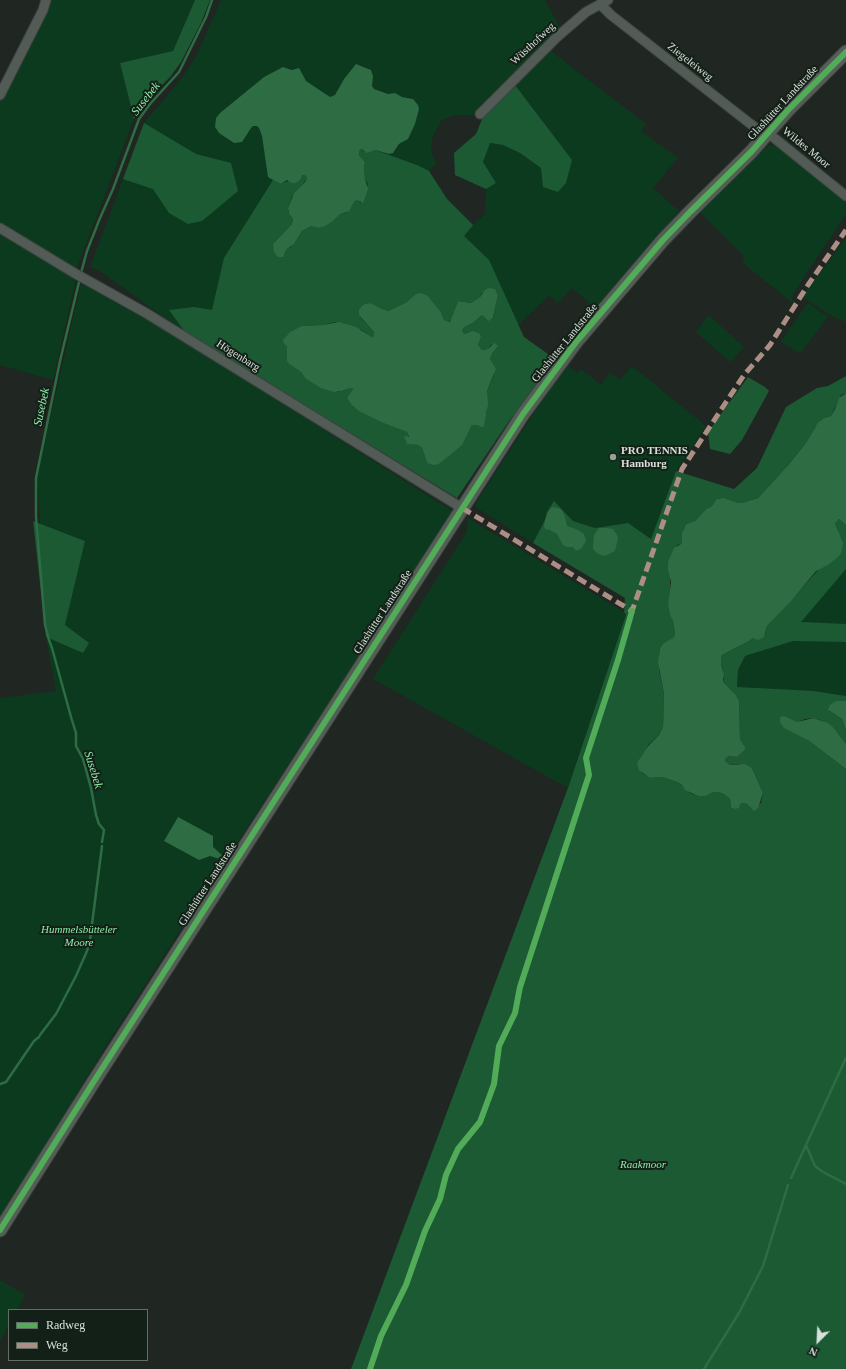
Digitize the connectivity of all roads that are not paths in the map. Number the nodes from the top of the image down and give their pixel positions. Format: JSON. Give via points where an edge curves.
{"nodes":[{"id":1,"x":46,"y":0,"type":"edge"},
{"id":2,"x":605,"y":2,"type":"edge"},
{"id":3,"x":846,"y":52,"type":"edge"},
{"id":4,"x":0,"y":95,"type":"edge"},
{"id":5,"x":480,"y":114,"type":"dead end"},
{"id":6,"x":767,"y":134,"type":"junction"},
{"id":7,"x":846,"y":196,"type":"edge"},
{"id":8,"x":0,"y":228,"type":"edge"},
{"id":9,"x":462,"y":508,"type":"junction"},
{"id":10,"x":0,"y":1230,"type":"edge"}],
"edges":[{"from":1,"to":4,"type":"street"},
{"from":2,"to":5,"type":"street","name":"Wüsthofweg","via":[[586,12],[557,37]]},
{"from":2,"to":6,"type":"street","name":"Ziegeleiweg","via":[[611,15]]},
{"from":3,"to":6,"type":"street","name":"Glashütter Landstraße"},
{"from":6,"to":7,"type":"street","name":"Wildes Moor"},
{"from":6,"to":9,"type":"street","name":"Glashütter Landstraße","via":[[663,240],[576,342],[523,414]]},
{"from":8,"to":9,"type":"street","name":"Högenbarg","via":[[146,313]]},
{"from":9,"to":10,"type":"street","name":"Glashütter Landstraße"}]}
